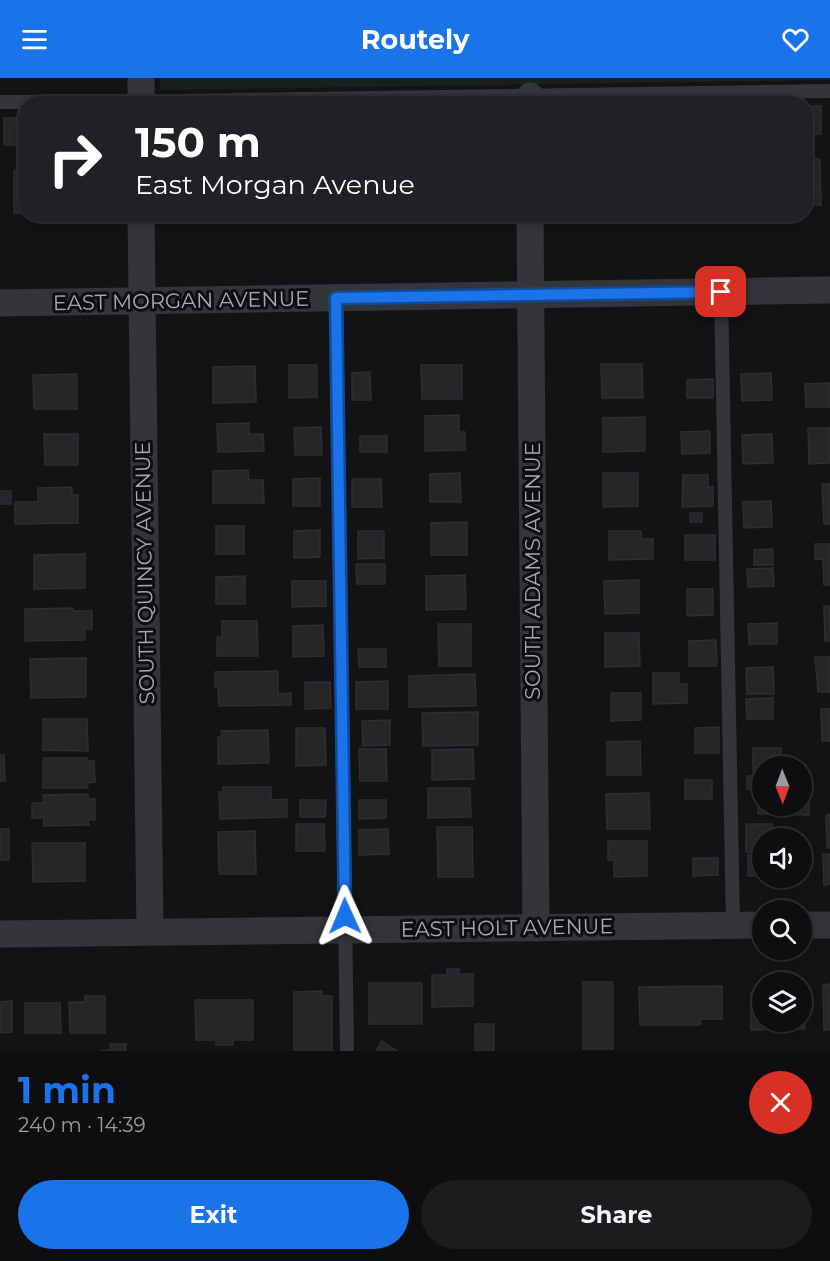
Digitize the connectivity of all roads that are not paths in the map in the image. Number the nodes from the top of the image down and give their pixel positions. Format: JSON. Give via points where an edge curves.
{"nodes":[{"id":1,"x":830,"y":91,"type":"edge"},
{"id":2,"x":141,"y":94,"type":"edge"},
{"id":3,"x":106,"y":96,"type":"edge"},
{"id":4,"x":271,"y":96,"type":"edge"},
{"id":5,"x":663,"y":96,"type":"edge"},
{"id":6,"x":18,"y":101,"type":"edge"},
{"id":7,"x":0,"y":102,"type":"edge"},
{"id":8,"x":141,"y":222,"type":"edge"},
{"id":9,"x":530,"y":222,"type":"edge"},
{"id":10,"x":830,"y":290,"type":"edge"},
{"id":11,"x":721,"y":292,"type":"junction"},
{"id":12,"x":531,"y":295,"type":"junction"},
{"id":13,"x":336,"y":298,"type":"junction"},
{"id":14,"x":141,"y":301,"type":"junction"},
{"id":15,"x":0,"y":303,"type":"edge"},
{"id":16,"x":752,"y":925,"type":"edge"},
{"id":17,"x":812,"y":925,"type":"edge"},
{"id":18,"x":830,"y":925,"type":"edge"},
{"id":19,"x":733,"y":926,"type":"junction"},
{"id":20,"x":536,"y":928,"type":"junction"},
{"id":21,"x":346,"y":930,"type":"junction"},
{"id":22,"x":150,"y":932,"type":"junction"},
{"id":23,"x":0,"y":934,"type":"edge"},
{"id":24,"x":347,"y":1051,"type":"edge"}],
"edges":[{"from":1,"to":5,"type":"lane"},
{"from":2,"to":3,"type":"lane"},
{"from":2,"to":4,"type":"lane"},
{"from":6,"to":7,"type":"lane"},
{"from":8,"to":14,"type":"street","name":"SOUTH QUINCY AVENUE"},
{"from":9,"to":12,"type":"street","name":"SOUTH ADAMS AVENUE"},
{"from":10,"to":11,"type":"street","name":"EAST MORGAN AVENUE"},
{"from":11,"to":12,"type":"street","name":"EAST MORGAN AVENUE"},
{"from":11,"to":19,"type":"lane"},
{"from":12,"to":13,"type":"street","name":"EAST MORGAN AVENUE"},
{"from":12,"to":20,"type":"street","name":"SOUTH ADAMS AVENUE"},
{"from":13,"to":14,"type":"street","name":"EAST MORGAN AVENUE"},
{"from":13,"to":21,"type":"lane"},
{"from":14,"to":15,"type":"street","name":"EAST MORGAN AVENUE"},
{"from":14,"to":22,"type":"street","name":"SOUTH QUINCY AVENUE"},
{"from":16,"to":19,"type":"street","name":"EAST HOLT AVENUE"},
{"from":17,"to":18,"type":"street"},
{"from":19,"to":20,"type":"street","name":"EAST HOLT AVENUE"},
{"from":20,"to":21,"type":"street","name":"EAST HOLT AVENUE"},
{"from":21,"to":22,"type":"street","name":"EAST HOLT AVENUE"},
{"from":21,"to":24,"type":"lane"},
{"from":22,"to":23,"type":"street","name":"EAST HOLT AVENUE"}]}
